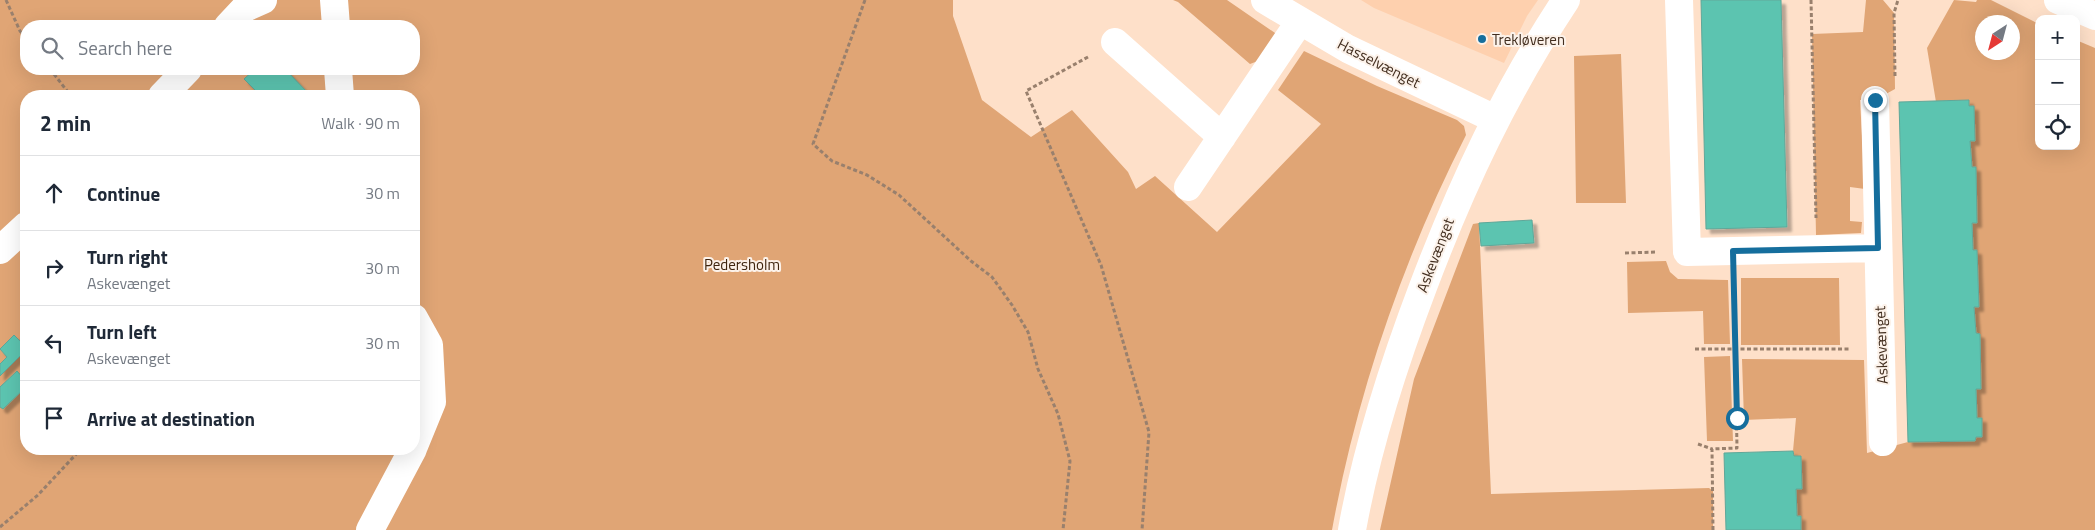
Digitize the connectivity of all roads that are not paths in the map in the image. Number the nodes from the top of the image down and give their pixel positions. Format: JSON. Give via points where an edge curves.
{"nodes":[{"id":1,"x":263,"y":0,"type":"edge"},
{"id":2,"x":334,"y":0,"type":"edge"},
{"id":3,"x":1265,"y":0,"type":"edge"},
{"id":4,"x":1566,"y":0,"type":"edge"},
{"id":5,"x":1679,"y":0,"type":"edge"},
{"id":6,"x":2058,"y":0,"type":"edge"},
{"id":7,"x":2095,"y":16,"type":"edge"},
{"id":8,"x":234,"y":20,"type":"edge"},
{"id":9,"x":336,"y":20,"type":"edge"},
{"id":10,"x":1300,"y":20,"type":"junction"},
{"id":11,"x":1115,"y":42,"type":"road end"},
{"id":12,"x":182,"y":75,"type":"edge"},
{"id":13,"x":338,"y":75,"type":"edge"},
{"id":14,"x":168,"y":90,"type":"edge"},
{"id":15,"x":340,"y":90,"type":"edge"},
{"id":16,"x":1875,"y":100,"type":"road end"},
{"id":17,"x":1495,"y":120,"type":"junction"},
{"id":18,"x":1222,"y":137,"type":"junction"},
{"id":19,"x":1188,"y":187,"type":"dead end"},
{"id":20,"x":20,"y":232,"type":"edge"},
{"id":21,"x":1878,"y":248,"type":"junction"},
{"id":22,"x":0,"y":250,"type":"edge"},
{"id":23,"x":420,"y":329,"type":"edge"},
{"id":24,"x":420,"y":430,"type":"edge"},
{"id":25,"x":1884,"y":442,"type":"dead end"},
{"id":26,"x":409,"y":455,"type":"edge"},
{"id":27,"x":370,"y":530,"type":"edge"},
{"id":28,"x":1352,"y":530,"type":"edge"}],
"edges":[{"from":1,"to":8,"type":"street","via":[[245,8]]},
{"from":2,"to":9,"type":"street"},
{"from":3,"to":10,"type":"street","name":"Hasselvænget"},
{"from":4,"to":17,"type":"street","name":"Askevænget"},
{"from":5,"to":21,"type":"street","via":[[1687,252]]},
{"from":6,"to":7,"type":"street"},
{"from":10,"to":17,"type":"street","name":"Hasselvænget","via":[[1348,49]]},
{"from":10,"to":18,"type":"street"},
{"from":11,"to":18,"type":"street"},
{"from":12,"to":14,"type":"street"},
{"from":13,"to":15,"type":"street"},
{"from":16,"to":21,"type":"street","name":"Askevænget"},
{"from":17,"to":28,"type":"street","name":"Askevænget","via":[[1447,224],[1400,348],[1373,432]]},
{"from":18,"to":19,"type":"street"},
{"from":20,"to":22,"type":"street"},
{"from":21,"to":25,"type":"street","name":"Askevænget"},
{"from":23,"to":24,"type":"street","via":[[429,345],[432,402]]},
{"from":26,"to":27,"type":"street"}]}
